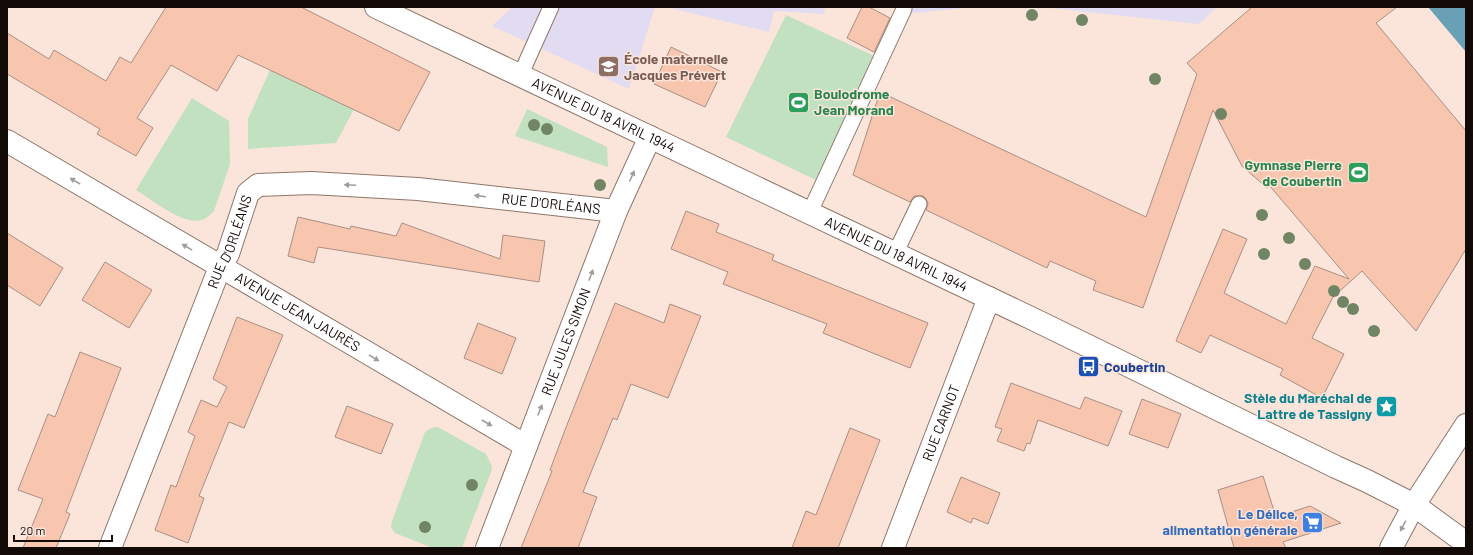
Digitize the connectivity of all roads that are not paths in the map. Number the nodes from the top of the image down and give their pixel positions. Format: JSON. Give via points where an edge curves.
{"nodes":[{"id":1,"x":376,"y":7,"type":"edge"},
{"id":2,"x":551,"y":7,"type":"edge"},
{"id":3,"x":904,"y":9,"type":"dead end"},
{"id":4,"x":520,"y":76,"type":"junction"},
{"id":5,"x":650,"y":137,"type":"junction"},
{"id":6,"x":7,"y":141,"type":"edge"},
{"id":7,"x":919,"y":204,"type":"dead end"},
{"id":8,"x":616,"y":211,"type":"junction"},
{"id":9,"x":809,"y":214,"type":"junction"},
{"id":10,"x":895,"y":254,"type":"junction"},
{"id":11,"x":220,"y":267,"type":"junction"},
{"id":12,"x":989,"y":298,"type":"junction"},
{"id":13,"x":1466,"y":425,"type":"edge"},
{"id":14,"x":526,"y":446,"type":"junction"},
{"id":15,"x":1414,"y":505,"type":"junction"},
{"id":16,"x":1466,"y":543,"type":"edge"},
{"id":17,"x":110,"y":548,"type":"edge"},
{"id":18,"x":486,"y":548,"type":"edge"},
{"id":19,"x":893,"y":548,"type":"edge"},
{"id":20,"x":1392,"y":548,"type":"edge"}],
"edges":[{"from":1,"to":4,"type":"street","name":"AVENUE DU 18 AVRIL 1944"},
{"from":2,"to":4,"type":"lane"},
{"from":3,"to":9,"type":"lane"},
{"from":4,"to":5,"type":"street","name":"AVENUE DU 18 AVRIL 1944"},
{"from":8,"to":5,"type":"street","name":"RUE JULES SIMON","one_way":true},
{"from":5,"to":9,"type":"street","name":"AVENUE DU 18 AVRIL 1944"},
{"from":11,"to":6,"type":"street","name":"AVENUE JEAN JAURÈS","one_way":true},
{"from":7,"to":10,"type":"lane"},
{"from":8,"to":11,"type":"street","name":"RUE D'ORLÉANS","one_way":true,"via":[[418,189],[311,183],[258,185],[248,194],[228,254]]},
{"from":14,"to":8,"type":"street","name":"RUE JULES SIMON","one_way":true},
{"from":9,"to":10,"type":"street","name":"AVENUE DU 18 AVRIL 1944"},
{"from":10,"to":12,"type":"street","name":"AVENUE DU 18 AVRIL 1944"},
{"from":11,"to":14,"type":"street","name":"AVENUE JEAN JAURÈS","one_way":true},
{"from":11,"to":17,"type":"street","name":"RUE D'ORLÉANS"},
{"from":12,"to":15,"type":"street","name":"AVENUE DU 18 AVRIL 1944"},
{"from":12,"to":19,"type":"street","name":"RUE CARNOT"},
{"from":13,"to":15,"type":"street"},
{"from":14,"to":18,"type":"street","name":"RUE JULES SIMON"},
{"from":15,"to":16,"type":"street","name":"AVENUE DU 18 AVRIL 1944"},
{"from":15,"to":20,"type":"street","one_way":true}]}
